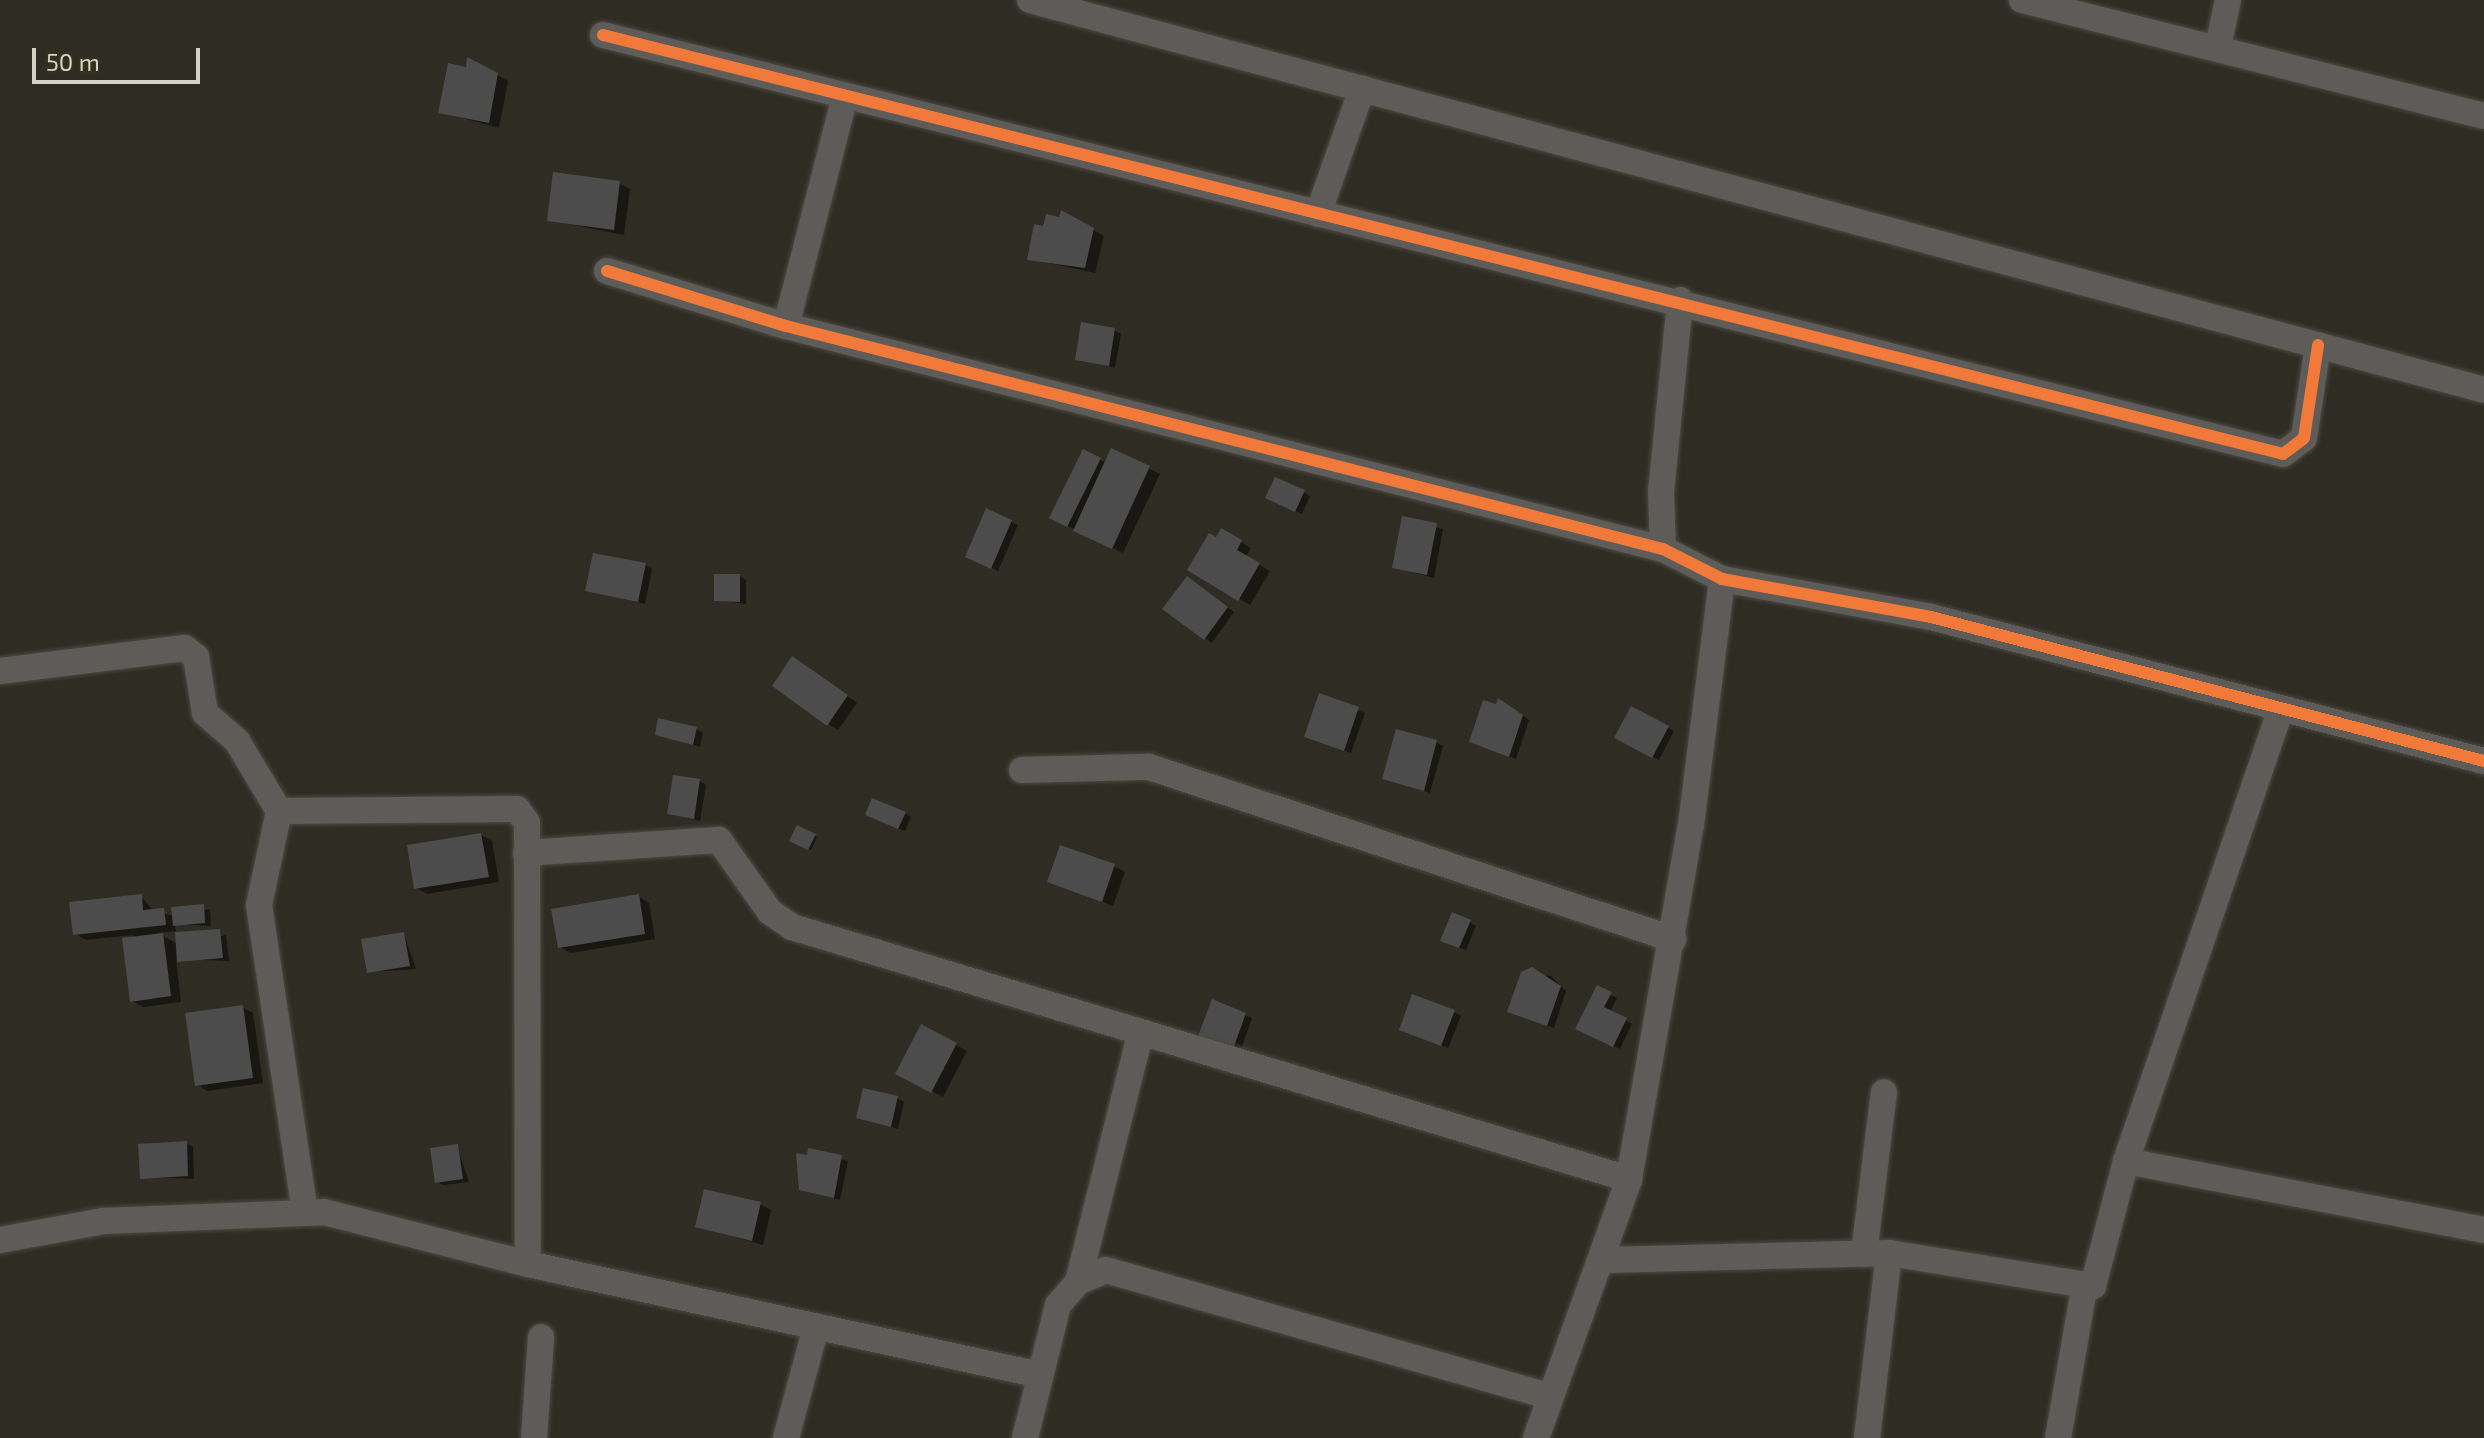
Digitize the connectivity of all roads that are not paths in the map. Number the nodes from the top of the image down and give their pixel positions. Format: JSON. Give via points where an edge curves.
{"nodes":[{"id":1,"x":2022,"y":0,"type":"edge"},
{"id":2,"x":2228,"y":0,"type":"edge"},
{"id":3,"x":1045,"y":2,"type":"edge"},
{"id":4,"x":603,"y":35,"type":"dead end"},
{"id":5,"x":2218,"y":47,"type":"junction"},
{"id":6,"x":1362,"y":89,"type":"junction"},
{"id":7,"x":844,"y":100,"type":"junction"},
{"id":8,"x":2484,"y":116,"type":"edge"},
{"id":9,"x":1318,"y":214,"type":"junction"},
{"id":10,"x":607,"y":271,"type":"dead end"},
{"id":11,"x":1680,"y":300,"type":"junction"},
{"id":12,"x":786,"y":326,"type":"junction"},
{"id":13,"x":2318,"y":345,"type":"junction"},
{"id":14,"x":2484,"y":390,"type":"edge"},
{"id":15,"x":1663,"y":549,"type":"junction"},
{"id":16,"x":1722,"y":579,"type":"junction"},
{"id":17,"x":0,"y":671,"type":"edge"},
{"id":18,"x":2280,"y":710,"type":"junction"},
{"id":19,"x":2484,"y":761,"type":"edge"},
{"id":20,"x":1022,"y":770,"type":"dead end"},
{"id":21,"x":279,"y":811,"type":"junction"},
{"id":22,"x":526,"y":853,"type":"junction"},
{"id":23,"x":1673,"y":939,"type":"junction"},
{"id":24,"x":1140,"y":1035,"type":"junction"},
{"id":25,"x":1884,"y":1092,"type":"dead end"},
{"id":26,"x":2126,"y":1161,"type":"junction"},
{"id":27,"x":1629,"y":1179,"type":"junction"},
{"id":28,"x":305,"y":1213,"type":"junction"},
{"id":29,"x":2484,"y":1230,"type":"edge"},
{"id":30,"x":0,"y":1240,"type":"edge"},
{"id":31,"x":1876,"y":1254,"type":"junction"},
{"id":32,"x":1605,"y":1260,"type":"junction"},
{"id":33,"x":528,"y":1264,"type":"junction"},
{"id":34,"x":1078,"y":1282,"type":"junction"},
{"id":35,"x":2085,"y":1284,"type":"junction"},
{"id":36,"x":816,"y":1327,"type":"junction"},
{"id":37,"x":541,"y":1337,"type":"dead end"},
{"id":38,"x":1040,"y":1375,"type":"junction"},
{"id":39,"x":1546,"y":1395,"type":"junction"},
{"id":40,"x":534,"y":1438,"type":"edge"},
{"id":41,"x":786,"y":1438,"type":"edge"},
{"id":42,"x":1025,"y":1438,"type":"edge"},
{"id":43,"x":1536,"y":1438,"type":"edge"},
{"id":44,"x":1867,"y":1438,"type":"edge"},
{"id":45,"x":2058,"y":1438,"type":"edge"}],
"edges":[{"from":1,"to":5,"type":"street"},
{"from":2,"to":5,"type":"street"},
{"from":3,"to":6,"type":"street"},
{"from":4,"to":7,"type":"street"},
{"from":5,"to":8,"type":"street"},
{"from":6,"to":9,"type":"street"},
{"from":6,"to":13,"type":"street"},
{"from":7,"to":9,"type":"street"},
{"from":7,"to":12,"type":"street"},
{"from":9,"to":11,"type":"street"},
{"from":10,"to":12,"type":"street"},
{"from":11,"to":13,"type":"street","via":[[2283,454],[2304,438]]},
{"from":11,"to":15,"type":"street"},
{"from":12,"to":15,"type":"street"},
{"from":13,"to":14,"type":"street"},
{"from":15,"to":16,"type":"street"},
{"from":16,"to":18,"type":"street","via":[[1931,617]]},
{"from":16,"to":23,"type":"street"},
{"from":17,"to":21,"type":"street","via":[[185,648],[196,657],[205,713],[237,741]]},
{"from":18,"to":19,"type":"street"},
{"from":18,"to":26,"type":"street"},
{"from":20,"to":23,"type":"street","via":[[1149,767]]},
{"from":21,"to":22,"type":"street","via":[[489,803],[517,809],[527,823]]},
{"from":21,"to":28,"type":"street","via":[[259,905]]},
{"from":22,"to":24,"type":"street","via":[[719,840],[770,912],[792,927]]},
{"from":22,"to":33,"type":"street"},
{"from":23,"to":27,"type":"street"},
{"from":24,"to":27,"type":"street"},
{"from":24,"to":34,"type":"street"},
{"from":25,"to":31,"type":"street"},
{"from":26,"to":29,"type":"street"},
{"from":26,"to":35,"type":"street","via":[[2093,1286]]},
{"from":27,"to":32,"type":"street"},
{"from":28,"to":30,"type":"street","via":[[104,1221]]},
{"from":28,"to":33,"type":"street"},
{"from":31,"to":32,"type":"street"},
{"from":31,"to":35,"type":"street"},
{"from":31,"to":44,"type":"street"},
{"from":32,"to":39,"type":"street"},
{"from":33,"to":36,"type":"street"},
{"from":34,"to":38,"type":"street","via":[[1058,1305]]},
{"from":34,"to":39,"type":"street","via":[[1106,1270]]},
{"from":35,"to":45,"type":"street"},
{"from":36,"to":38,"type":"street"},
{"from":36,"to":41,"type":"street"},
{"from":37,"to":40,"type":"street"},
{"from":38,"to":42,"type":"street"},
{"from":39,"to":43,"type":"street"}]}
